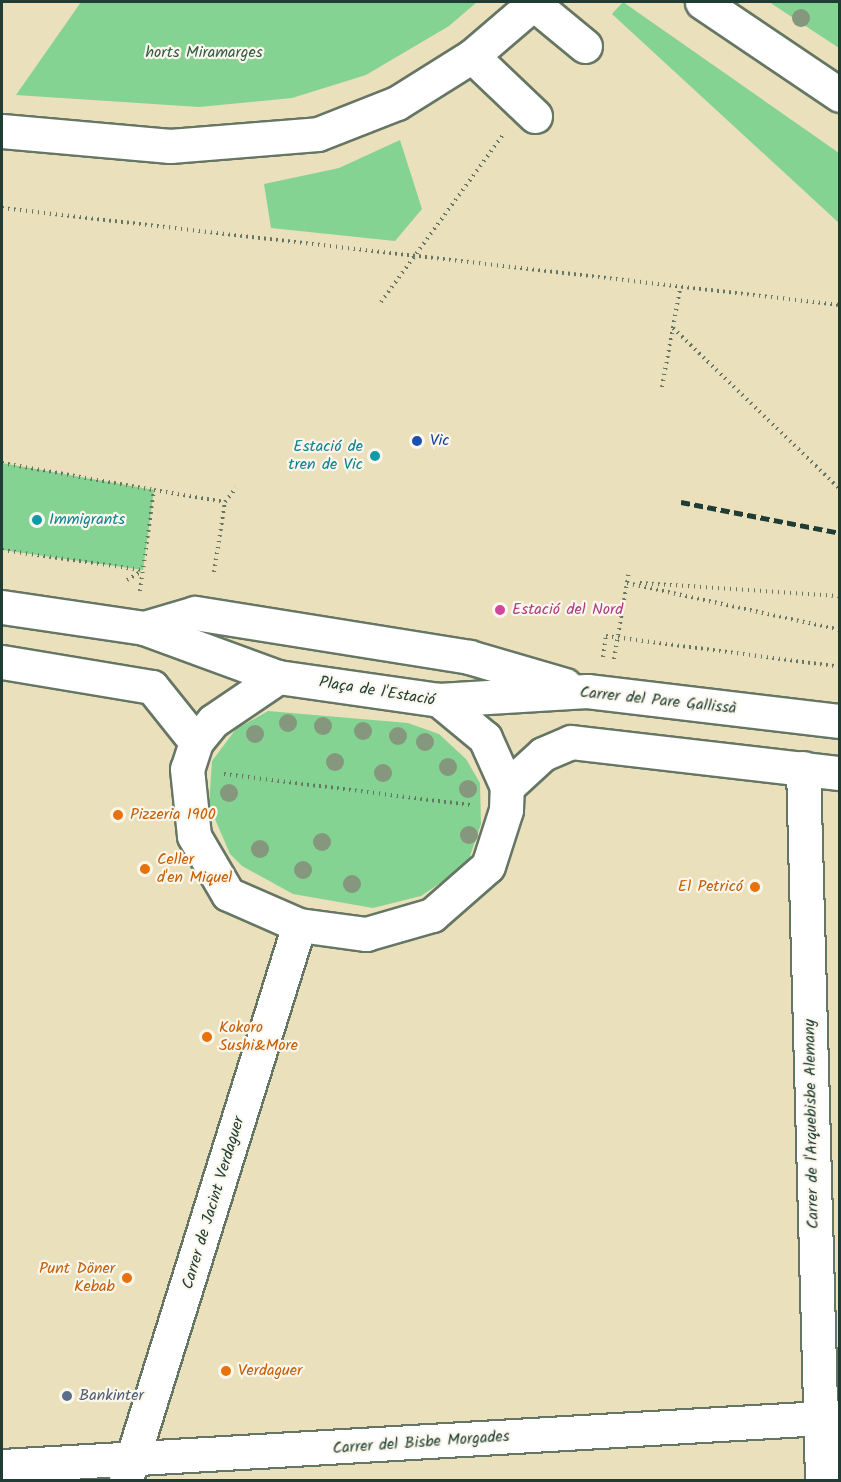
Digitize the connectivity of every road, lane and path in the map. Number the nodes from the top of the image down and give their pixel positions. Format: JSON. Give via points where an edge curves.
{"nodes":[{"id":1,"x":702,"y":2,"type":"edge"},
{"id":2,"x":534,"y":3,"type":"edge"},
{"id":3,"x":585,"y":46,"type":"dead end"},
{"id":4,"x":472,"y":56,"type":"junction"},
{"id":5,"x":840,"y":95,"type":"edge"},
{"id":6,"x":530,"y":111,"type":"joint"},
{"id":7,"x":2,"y":131,"type":"edge"},
{"id":8,"x":2,"y":208,"type":"edge"},
{"id":9,"x":415,"y":256,"type":"junction"},
{"id":10,"x":680,"y":289,"type":"junction"},
{"id":11,"x":381,"y":302,"type":"dead end"},
{"id":12,"x":840,"y":305,"type":"edge"},
{"id":13,"x":673,"y":328,"type":"junction"},
{"id":14,"x":662,"y":387,"type":"dead end"},
{"id":15,"x":2,"y":463,"type":"edge"},
{"id":16,"x":236,"y":488,"type":"dead end"},
{"id":17,"x":840,"y":489,"type":"edge"},
{"id":18,"x":154,"y":490,"type":"junction"},
{"id":19,"x":225,"y":502,"type":"junction"},
{"id":20,"x":2,"y":550,"type":"edge"},
{"id":21,"x":143,"y":570,"type":"junction"},
{"id":22,"x":629,"y":571,"type":"dead end"},
{"id":23,"x":214,"y":572,"type":"dead end"},
{"id":24,"x":127,"y":580,"type":"dead end"},
{"id":25,"x":141,"y":582,"type":"dead end"},
{"id":26,"x":627,"y":583,"type":"junction"},
{"id":27,"x":840,"y":596,"type":"edge"},
{"id":28,"x":2,"y":607,"type":"edge"},
{"id":29,"x":132,"y":626,"type":"junction"},
{"id":30,"x":840,"y":630,"type":"edge"},
{"id":31,"x":617,"y":637,"type":"junction"},
{"id":32,"x":426,"y":650,"type":"junction"},
{"id":33,"x":603,"y":651,"type":"dead end"},
{"id":34,"x":615,"y":653,"type":"dead end"},
{"id":35,"x":2,"y":662,"type":"edge"},
{"id":36,"x":840,"y":667,"type":"edge"},
{"id":37,"x":278,"y":677,"type":"junction"},
{"id":38,"x":587,"y":691,"type":"junction"},
{"id":39,"x":439,"y":700,"type":"junction"},
{"id":40,"x":840,"y":721,"type":"edge"},
{"id":41,"x":192,"y":756,"type":"junction"},
{"id":42,"x":803,"y":768,"type":"junction"},
{"id":43,"x":840,"y":772,"type":"edge"},
{"id":44,"x":507,"y":799,"type":"junction"},
{"id":45,"x":299,"y":925,"type":"junction"},
{"id":46,"x":830,"y":1418,"type":"edge"},
{"id":47,"x":2,"y":1466,"type":"edge"},
{"id":48,"x":129,"y":1470,"type":"edge"},
{"id":49,"x":822,"y":1480,"type":"edge"}],
"edges":[{"from":1,"to":5,"type":"street"},
{"from":2,"to":3,"type":"street"},
{"from":2,"to":4,"type":"street"},
{"from":4,"to":6,"type":"street"},
{"from":4,"to":7,"type":"street","via":[[398,103],[318,134],[170,146]]},
{"from":6,"to":9,"type":"path"},
{"from":8,"to":9,"type":"path"},
{"from":9,"to":10,"type":"path"},
{"from":9,"to":11,"type":"path"},
{"from":10,"to":12,"type":"path"},
{"from":10,"to":13,"type":"path"},
{"from":13,"to":14,"type":"path"},
{"from":13,"to":17,"type":"path"},
{"from":15,"to":18,"type":"path"},
{"from":16,"to":19,"type":"path"},
{"from":18,"to":19,"type":"path"},
{"from":18,"to":21,"type":"path"},
{"from":19,"to":23,"type":"path"},
{"from":20,"to":21,"type":"path"},
{"from":21,"to":24,"type":"path"},
{"from":21,"to":25,"type":"path"},
{"from":22,"to":26,"type":"path"},
{"from":26,"to":27,"type":"path"},
{"from":26,"to":30,"type":"path"},
{"from":26,"to":31,"type":"path"},
{"from":28,"to":29,"type":"street"},
{"from":29,"to":32,"type":"street","via":[[195,613]]},
{"from":29,"to":37,"type":"street","name":"Plaça de l'Estació"},
{"from":31,"to":33,"type":"path","via":[[606,636]]},
{"from":31,"to":34,"type":"path"},
{"from":31,"to":36,"type":"path"},
{"from":32,"to":38,"type":"street"},
{"from":32,"to":39,"type":"street"},
{"from":35,"to":41,"type":"street","via":[[152,687],[181,716]]},
{"from":37,"to":39,"type":"street","name":"Plaça de l'Estació"},
{"from":37,"to":41,"type":"street","via":[[233,705]]},
{"from":38,"to":39,"type":"street","name":"Carrer del Pare Gallissà"},
{"from":38,"to":40,"type":"street","name":"Carrer del Pare Gallissà"},
{"from":39,"to":44,"type":"street","name":"Plaça de l'Estació","via":[[485,738]]},
{"from":41,"to":44,"type":"path"},
{"from":41,"to":45,"type":"street","via":[[194,836],[228,894]]},
{"from":42,"to":43,"type":"street"},
{"from":42,"to":44,"type":"street","via":[[571,742],[543,754]]},
{"from":42,"to":46,"type":"street","name":"Carrer de l'Arquebisbe Alemany"},
{"from":44,"to":45,"type":"street","via":[[488,866],[432,915],[366,934]]},
{"from":45,"to":48,"type":"street","name":"Carrer de Jacint Verdaguer"},
{"from":46,"to":48,"type":"street","name":"Carrer del Bisbe Morgades"},
{"from":46,"to":49,"type":"street","name":"Carrer de l'Arquebisbe Alemany"},
{"from":47,"to":48,"type":"street","name":"Carrer del Bisbe Morgades"}]}
